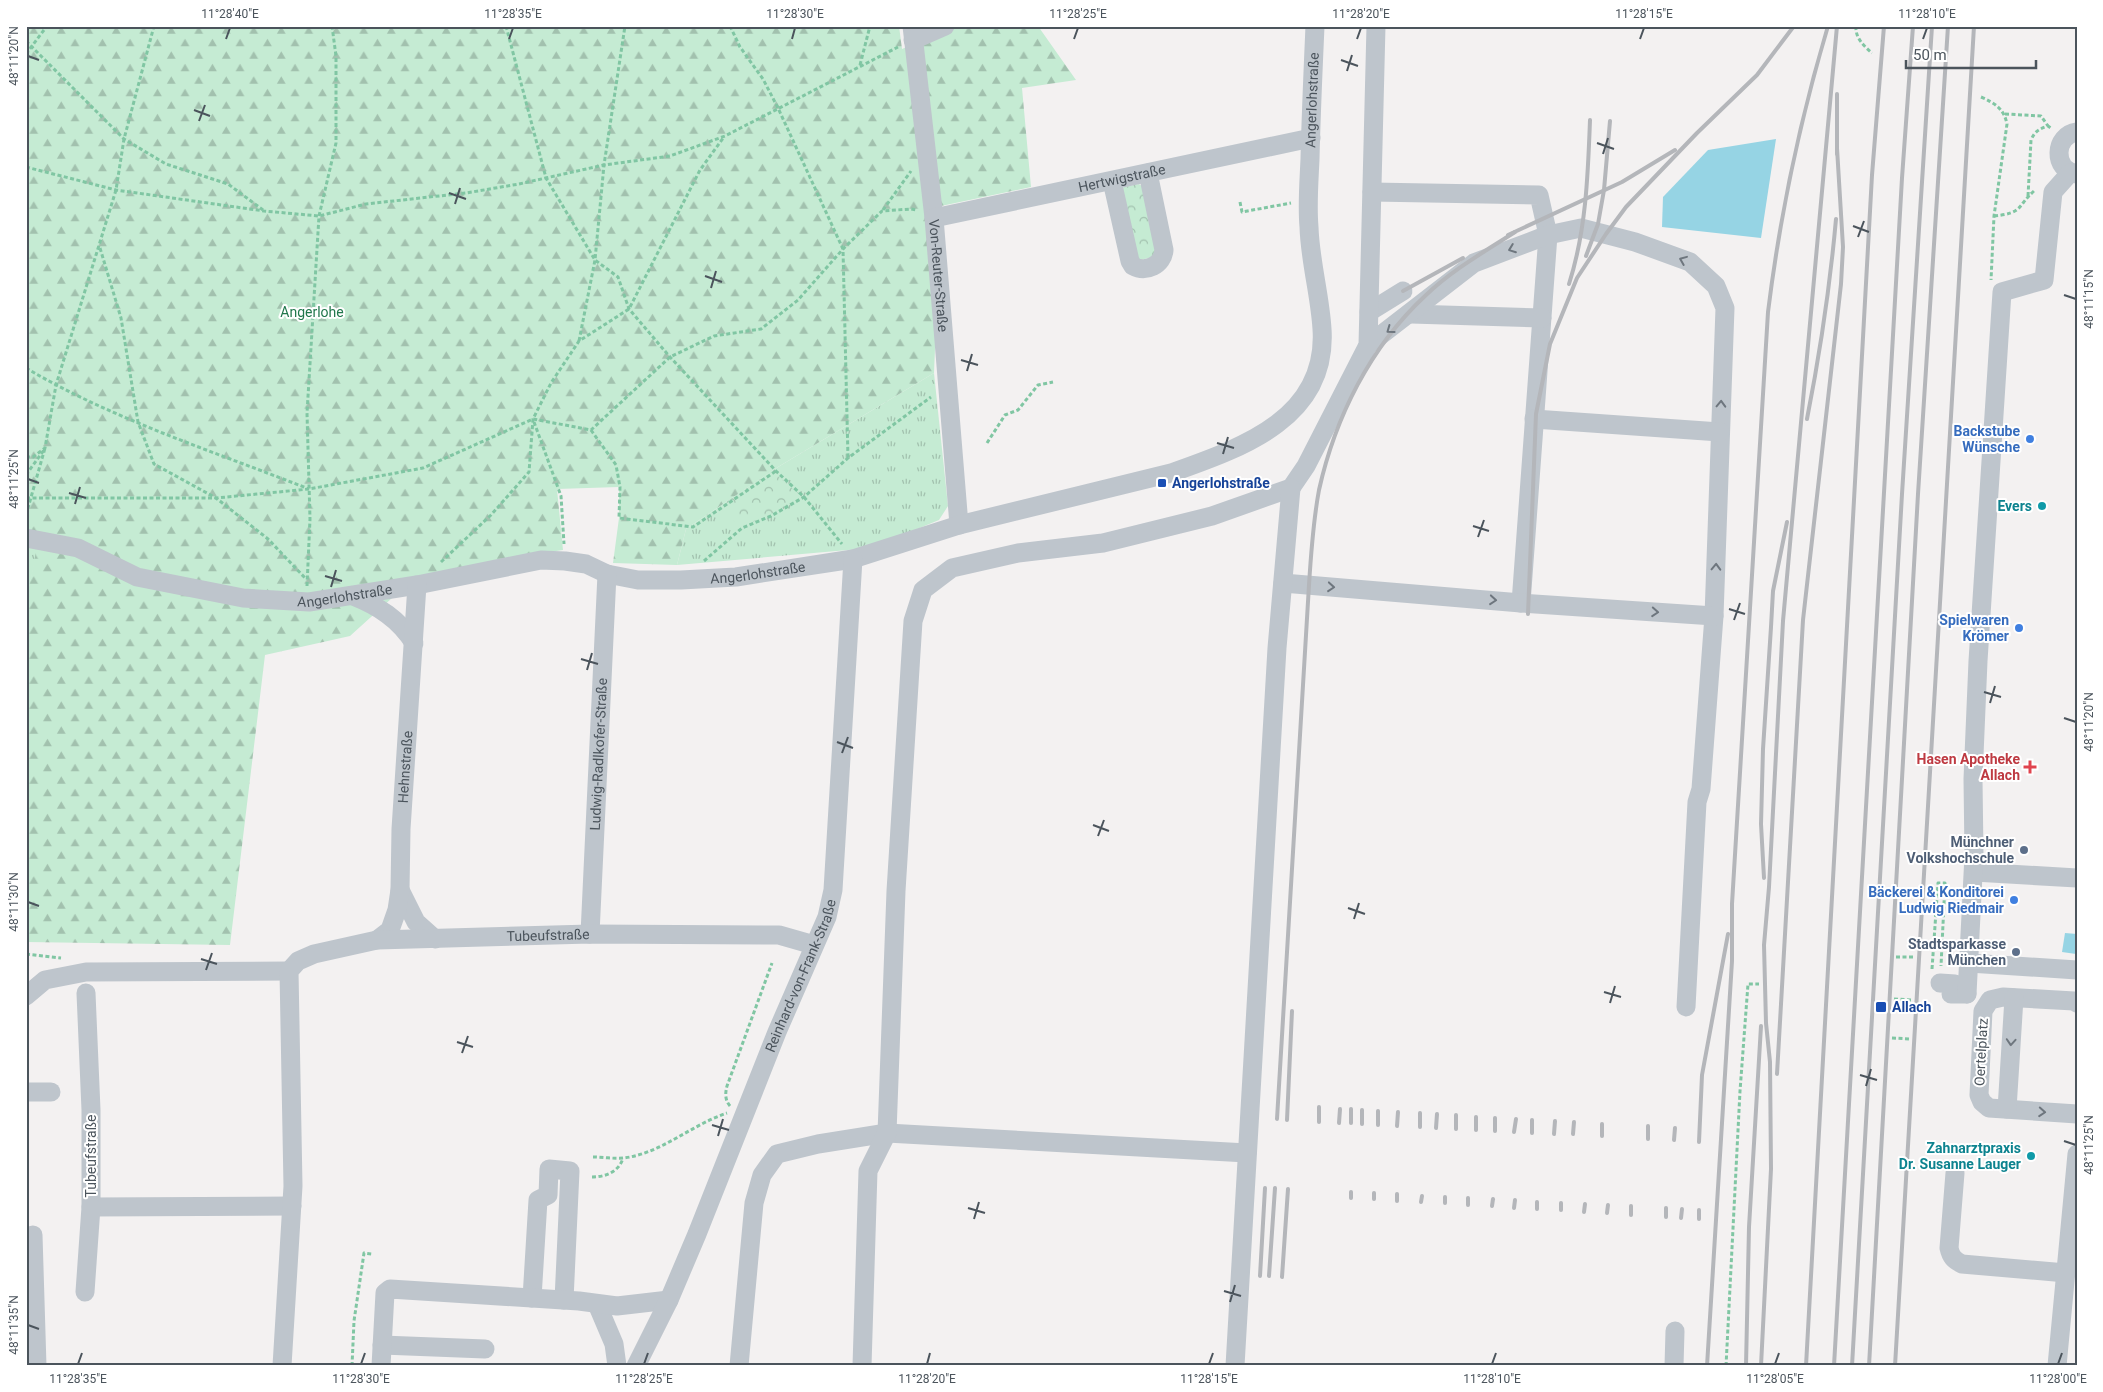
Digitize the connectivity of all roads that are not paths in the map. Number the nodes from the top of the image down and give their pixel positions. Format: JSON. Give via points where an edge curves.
{"nodes":[{"id":1,"x":945,"y":26,"type":"edge"},
{"id":2,"x":1315,"y":26,"type":"edge"},
{"id":3,"x":1376,"y":26,"type":"edge"},
{"id":4,"x":913,"y":33,"type":"edge"},
{"id":5,"x":2077,"y":132,"type":"edge"},
{"id":6,"x":1310,"y":138,"type":"junction"},
{"id":7,"x":1148,"y":173,"type":"junction"},
{"id":8,"x":2074,"y":174,"type":"edge"},
{"id":9,"x":1112,"y":180,"type":"junction"},
{"id":10,"x":1372,"y":192,"type":"junction"},
{"id":11,"x":934,"y":218,"type":"junction"},
{"id":12,"x":1548,"y":235,"type":"junction"},
{"id":13,"x":1403,"y":291,"type":"dead end"},
{"id":14,"x":1369,"y":312,"type":"junction"},
{"id":15,"x":1411,"y":314,"type":"junction"},
{"id":16,"x":1542,"y":318,"type":"junction"},
{"id":17,"x":1368,"y":345,"type":"junction"},
{"id":18,"x":1534,"y":419,"type":"junction"},
{"id":19,"x":1720,"y":432,"type":"junction"},
{"id":20,"x":1290,"y":488,"type":"junction"},
{"id":21,"x":959,"y":525,"type":"junction"},
{"id":22,"x":26,"y":538,"type":"edge"},
{"id":23,"x":853,"y":558,"type":"junction"},
{"id":24,"x":607,"y":574,"type":"junction"},
{"id":25,"x":1282,"y":583,"type":"junction"},
{"id":26,"x":416,"y":585,"type":"junction"},
{"id":27,"x":352,"y":596,"type":"junction"},
{"id":28,"x":1521,"y":602,"type":"junction"},
{"id":29,"x":1714,"y":616,"type":"junction"},
{"id":30,"x":414,"y":643,"type":"junction"},
{"id":31,"x":1974,"y":864,"type":"junction"},
{"id":32,"x":2077,"y":878,"type":"edge"},
{"id":33,"x":400,"y":890,"type":"junction"},
{"id":34,"x":590,"y":934,"type":"junction"},
{"id":35,"x":435,"y":939,"type":"junction"},
{"id":36,"x":377,"y":940,"type":"junction"},
{"id":37,"x":814,"y":945,"type":"junction"},
{"id":38,"x":1969,"y":963,"type":"junction"},
{"id":39,"x":2077,"y":970,"type":"edge"},
{"id":40,"x":289,"y":972,"type":"junction"},
{"id":41,"x":1948,"y":986,"type":"road end"},
{"id":42,"x":86,"y":993,"type":"dead end"},
{"id":43,"x":26,"y":996,"type":"edge"},
{"id":44,"x":2014,"y":998,"type":"junction"},
{"id":45,"x":2077,"y":1003,"type":"edge"},
{"id":46,"x":1686,"y":1007,"type":"dead end"},
{"id":47,"x":26,"y":1092,"type":"edge"},
{"id":48,"x":51,"y":1092,"type":"dead end"},
{"id":49,"x":2007,"y":1110,"type":"junction"},
{"id":50,"x":2077,"y":1114,"type":"edge"},
{"id":51,"x":887,"y":1133,"type":"junction"},
{"id":52,"x":1247,"y":1153,"type":"junction"},
{"id":53,"x":2077,"y":1154,"type":"edge"},
{"id":54,"x":1955,"y":1173,"type":"dead end"},
{"id":55,"x":292,"y":1206,"type":"junction"},
{"id":56,"x":90,"y":1207,"type":"junction"},
{"id":57,"x":33,"y":1235,"type":"dead end"},
{"id":58,"x":2066,"y":1273,"type":"junction"},
{"id":59,"x":85,"y":1292,"type":"dead end"},
{"id":60,"x":2070,"y":1297,"type":"edge"},
{"id":61,"x":532,"y":1298,"type":"junction"},
{"id":62,"x":564,"y":1300,"type":"junction"},
{"id":63,"x":669,"y":1300,"type":"junction"},
{"id":64,"x":597,"y":1304,"type":"junction"},
{"id":65,"x":1675,"y":1331,"type":"dead end"},
{"id":66,"x":382,"y":1345,"type":"junction"},
{"id":67,"x":485,"y":1349,"type":"dead end"},
{"id":68,"x":37,"y":1366,"type":"edge"},
{"id":69,"x":282,"y":1366,"type":"edge"},
{"id":70,"x":381,"y":1366,"type":"edge"},
{"id":71,"x":617,"y":1366,"type":"edge"},
{"id":72,"x":636,"y":1366,"type":"edge"},
{"id":73,"x":739,"y":1366,"type":"edge"},
{"id":74,"x":862,"y":1366,"type":"edge"},
{"id":75,"x":1234,"y":1366,"type":"edge"},
{"id":76,"x":1674,"y":1366,"type":"edge"},
{"id":77,"x":2057,"y":1366,"type":"edge"}],
"edges":[{"from":1,"to":4,"type":"street"},
{"from":2,"to":6,"type":"street","name":"Angerlohstraße"},
{"from":3,"to":10,"type":"street"},
{"from":4,"to":11,"type":"street","name":"Von-Reuter-Straße"},
{"from":5,"to":8,"type":"street","via":[[2065,138],[2060,150],[2061,165]]},
{"from":6,"to":7,"type":"street","name":"Hertwigstraße"},
{"from":6,"to":21,"type":"street","name":"Angerlohstraße","via":[[1308,228],[1322,330],[1321,356],[1314,380],[1300,404],[1265,433],[1171,473]]},
{"from":7,"to":9,"type":"street","name":"Hertwigstraße"},
{"from":7,"to":9,"type":"street","via":[[1164,250],[1160,262],[1142,269],[1132,266],[1130,261]]},
{"from":8,"to":31,"type":"street","via":[[2053,192],[2044,280],[2002,292],[1978,671],[1973,780]]},
{"from":9,"to":11,"type":"street","name":"Hertwigstraße"},
{"from":10,"to":12,"type":"street","via":[[1539,196]]},
{"from":10,"to":14,"type":"street"},
{"from":11,"to":21,"type":"street","name":"Von-Reuter-Straße"},
{"from":12,"to":15,"type":"street","one_way":true,"via":[[1474,264]]},
{"from":12,"to":16,"type":"street"},
{"from":19,"to":12,"type":"street","one_way":true,"via":[[1725,308],[1716,286],[1690,262],[1635,242],[1582,228]]},
{"from":13,"to":14,"type":"street"},
{"from":14,"to":17,"type":"street"},
{"from":15,"to":16,"type":"street"},
{"from":15,"to":17,"type":"street","one_way":true},
{"from":16,"to":18,"type":"street"},
{"from":17,"to":20,"type":"street","via":[[1306,466]]},
{"from":18,"to":19,"type":"street"},
{"from":18,"to":28,"type":"street"},
{"from":29,"to":19,"type":"street","one_way":true},
{"from":20,"to":25,"type":"street"},
{"from":20,"to":51,"type":"street","via":[[1212,516],[1103,543],[1018,552],[952,568],[923,590],[913,621],[896,891]]},
{"from":21,"to":23,"type":"street","name":"Angerlohstraße"},
{"from":22,"to":27,"type":"street","name":"Angerlohstraße","via":[[78,548],[137,577],[243,598],[309,602]]},
{"from":23,"to":24,"type":"street","name":"Angerlohstraße","via":[[736,577],[638,580]]},
{"from":23,"to":37,"type":"street","name":"Reinhard-von-Frank-Straße","via":[[834,890],[827,917]]},
{"from":24,"to":26,"type":"street","name":"Angerlohstraße","via":[[586,564],[565,560],[533,562]]},
{"from":24,"to":34,"type":"street","name":"Ludwig-Radlkofer-Straße"},
{"from":25,"to":28,"type":"street","one_way":true},
{"from":25,"to":52,"type":"street"},
{"from":26,"to":27,"type":"street","name":"Angerlohstraße"},
{"from":26,"to":30,"type":"street","name":"Hehnstraße"},
{"from":27,"to":30,"type":"street","via":[[390,615]]},
{"from":28,"to":29,"type":"street","one_way":true},
{"from":29,"to":46,"type":"street","via":[[1701,789],[1697,802]]},
{"from":30,"to":33,"type":"street","name":"Hehnstraße"},
{"from":31,"to":32,"type":"street"},
{"from":31,"to":38,"type":"street"},
{"from":33,"to":35,"type":"street","name":"Hehnstraße","via":[[416,922]]},
{"from":33,"to":36,"type":"street","name":"Hehnstraße","via":[[390,930]]},
{"from":34,"to":35,"type":"street","name":"Tubeufstraße"},
{"from":34,"to":37,"type":"street","name":"Tubeufstraße","via":[[779,935]]},
{"from":35,"to":36,"type":"street","name":"Tubeufstraße"},
{"from":36,"to":40,"type":"street","name":"Tubeufstraße","via":[[314,954],[298,961]]},
{"from":37,"to":63,"type":"street","name":"Reinhard-von-Frank-Straße"},
{"from":38,"to":39,"type":"street"},
{"from":38,"to":41,"type":"street"},
{"from":40,"to":43,"type":"street","via":[[86,972],[45,980]]},
{"from":40,"to":55,"type":"street"},
{"from":42,"to":56,"type":"street","name":"Tubeufstraße","via":[[91,1110]]},
{"from":44,"to":45,"type":"street","name":"Oertelplatz"},
{"from":44,"to":49,"type":"street","one_way":true},
{"from":44,"to":49,"type":"street","name":"Oertelplatz","via":[[1990,1000],[1982,1020],[1979,1095],[1985,1106]]},
{"from":47,"to":48,"type":"street"},
{"from":49,"to":50,"type":"street","name":"Oertelplatz","one_way":true},
{"from":51,"to":52,"type":"street"},
{"from":51,"to":73,"type":"street","via":[[777,1154],[762,1175],[754,1203]]},
{"from":51,"to":74,"type":"street","via":[[868,1171]]},
{"from":52,"to":75,"type":"street"},
{"from":53,"to":58,"type":"street"},
{"from":54,"to":58,"type":"street","via":[[1949,1248],[1955,1261]]},
{"from":55,"to":56,"type":"street","name":"Tubeufstraße"},
{"from":55,"to":69,"type":"street"},
{"from":56,"to":59,"type":"street"},
{"from":57,"to":68,"type":"street"},
{"from":58,"to":60,"type":"street"},
{"from":60,"to":77,"type":"street"},
{"from":61,"to":62,"type":"street"},
{"from":61,"to":62,"type":"street","via":[[538,1200],[548,1195],[549,1169],[570,1170]]},
{"from":61,"to":66,"type":"street","via":[[390,1289],[384,1293]]},
{"from":62,"to":64,"type":"street"},
{"from":63,"to":64,"type":"street","via":[[617,1306]]},
{"from":63,"to":72,"type":"street","name":"Reinhard-von-Frank-Straße"},
{"from":64,"to":71,"type":"street","via":[[614,1344]]},
{"from":65,"to":76,"type":"street"},
{"from":66,"to":67,"type":"street"},
{"from":66,"to":70,"type":"street"}]}
